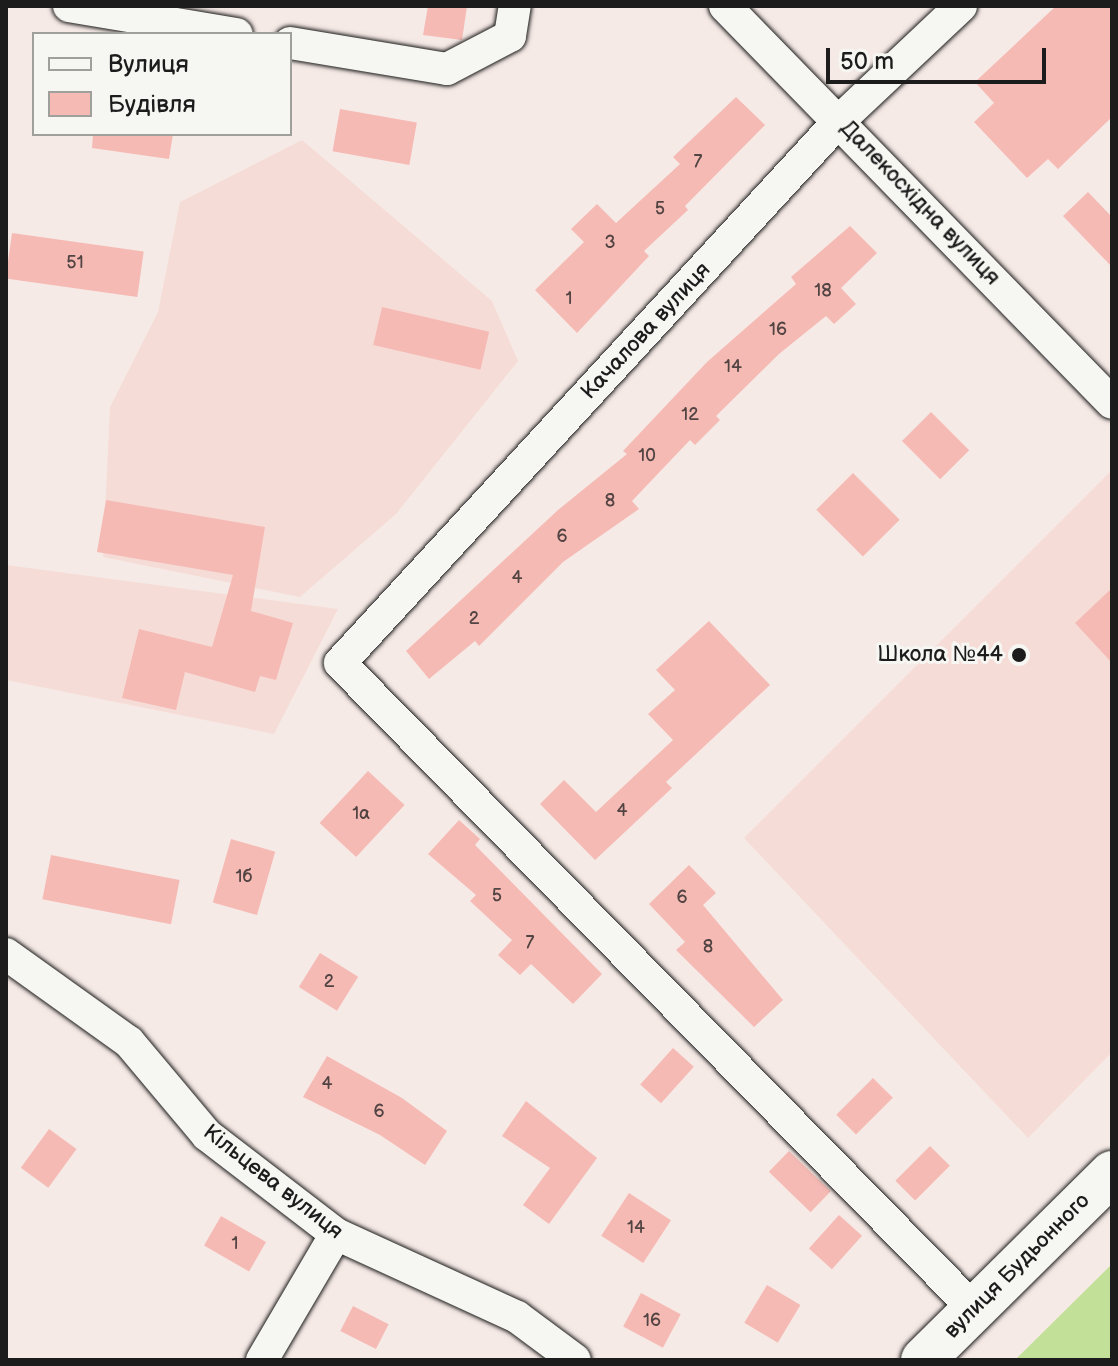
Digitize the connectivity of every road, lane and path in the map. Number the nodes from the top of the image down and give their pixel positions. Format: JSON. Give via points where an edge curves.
{"nodes":[{"id":1,"x":69,"y":6,"type":"edge"},
{"id":2,"x":515,"y":6,"type":"edge"},
{"id":3,"x":725,"y":6,"type":"edge"},
{"id":4,"x":961,"y":6,"type":"edge"},
{"id":5,"x":225,"y":32,"type":"edge"},
{"id":6,"x":292,"y":43,"type":"edge"},
{"id":7,"x":840,"y":120,"type":"junction"},
{"id":8,"x":1112,"y":403,"type":"edge"},
{"id":9,"x":6,"y":954,"type":"edge"},
{"id":10,"x":1112,"y":1173,"type":"edge"},
{"id":11,"x":336,"y":1234,"type":"junction"},
{"id":12,"x":974,"y":1309,"type":"junction"},
{"id":13,"x":262,"y":1360,"type":"edge"},
{"id":14,"x":575,"y":1360,"type":"edge"},
{"id":15,"x":923,"y":1360,"type":"edge"}],
"edges":[{"from":1,"to":5,"type":"street"},
{"from":2,"to":6,"type":"street","via":[[510,36],[447,69]]},
{"from":3,"to":7,"type":"street","name":"Далекосхідна вулиця"},
{"from":4,"to":7,"type":"street","name":"Качалова вулиця"},
{"from":7,"to":8,"type":"street","name":"Далекосхідна вулиця"},
{"from":7,"to":12,"type":"street","name":"Качалова вулиця","via":[[340,663]]},
{"from":9,"to":11,"type":"street","name":"Кільцева вулиця","via":[[129,1042],[207,1135]]},
{"from":10,"to":12,"type":"main road","name":"вулиця Будьонного"},
{"from":11,"to":13,"type":"street"},
{"from":11,"to":14,"type":"street","name":"Кільцева вулиця","via":[[517,1317]]},
{"from":12,"to":15,"type":"main road","name":"вулиця Будьонного"}]}
